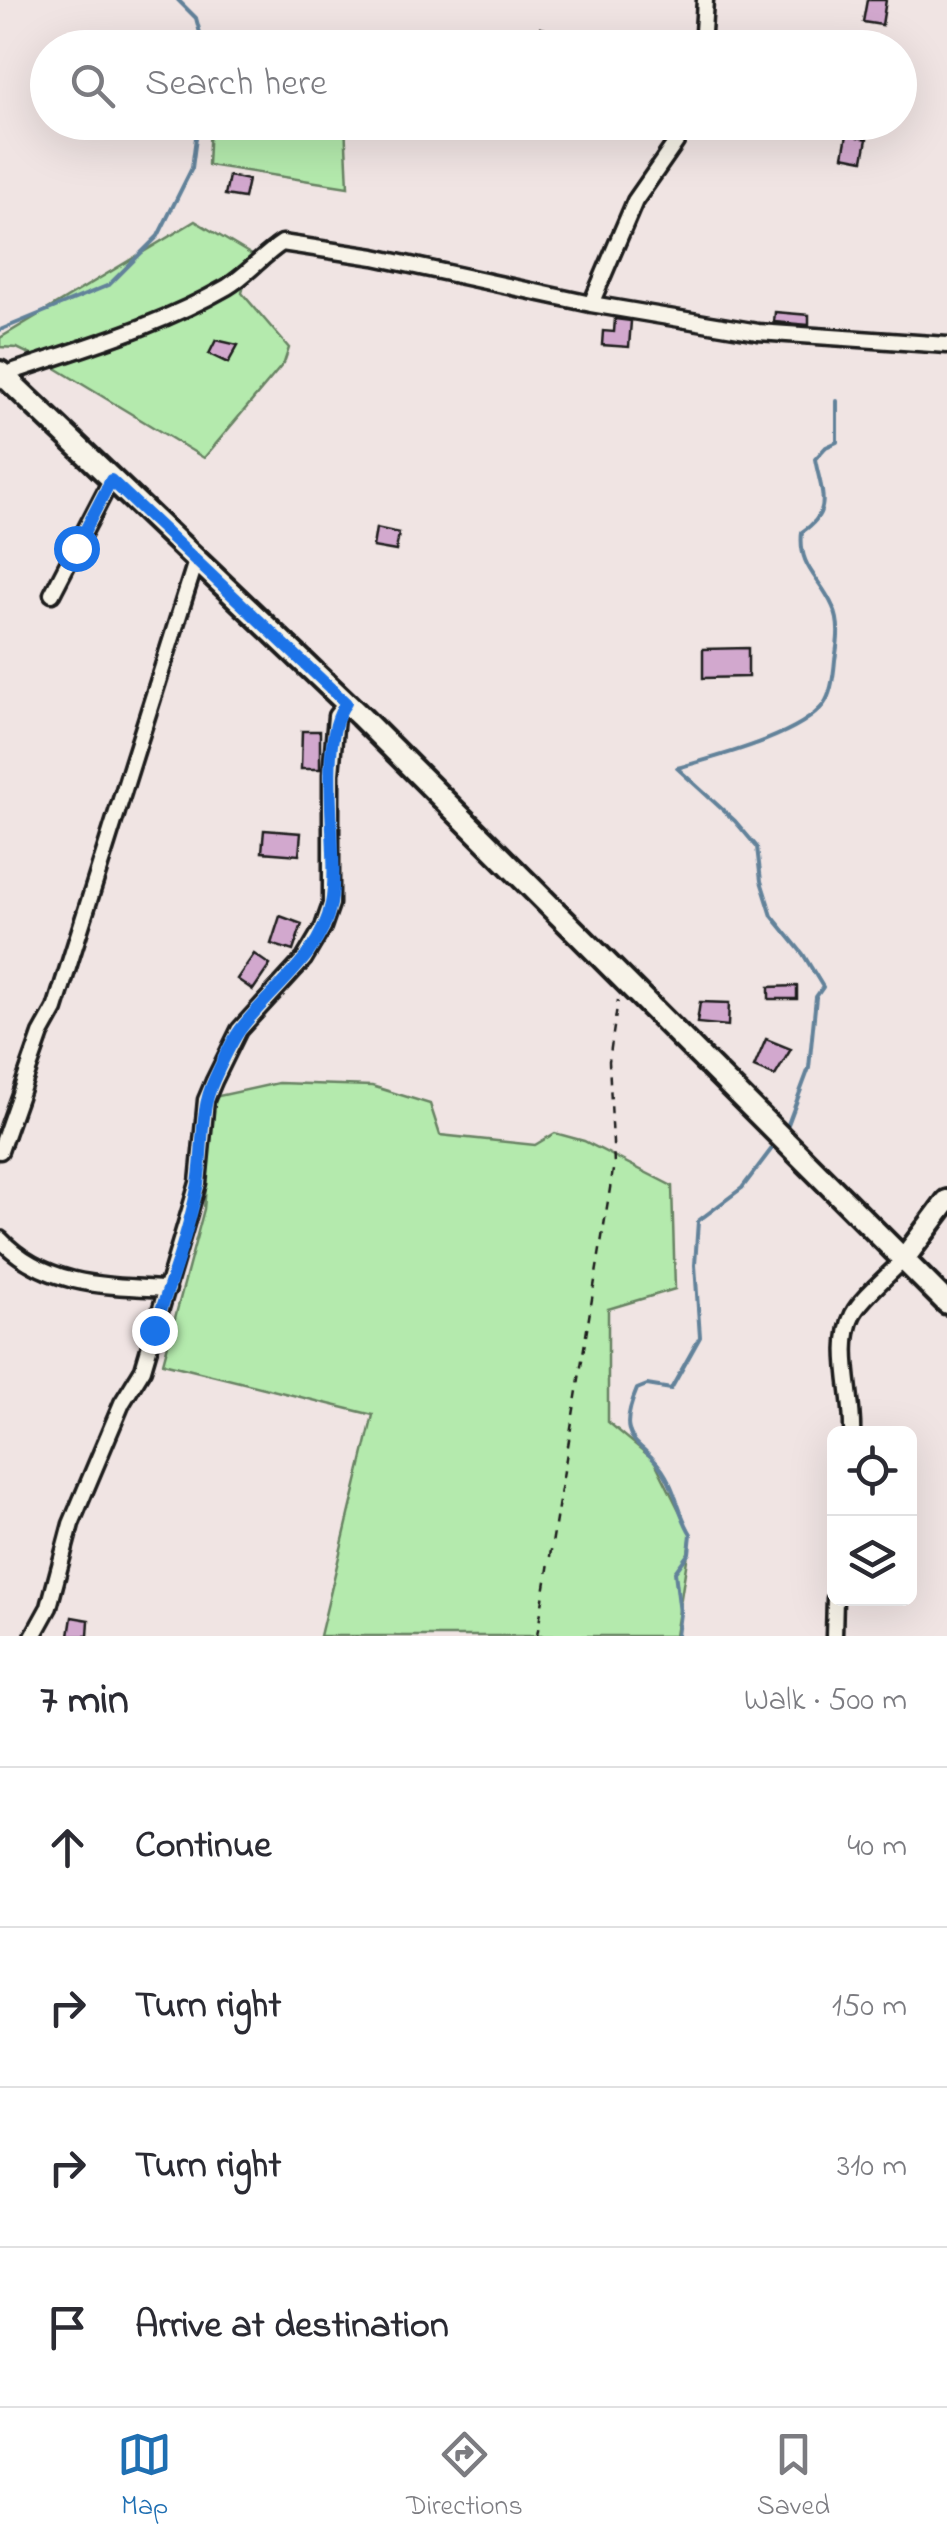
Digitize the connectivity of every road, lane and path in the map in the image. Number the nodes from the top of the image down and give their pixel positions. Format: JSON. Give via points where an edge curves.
{"nodes":[{"id":1,"x":704,"y":0,"type":"edge"},
{"id":2,"x":703,"y":30,"type":"edge"},
{"id":3,"x":677,"y":140,"type":"edge"},
{"id":4,"x":590,"y":304,"type":"junction"},
{"id":5,"x":947,"y":344,"type":"edge"},
{"id":6,"x":2,"y":374,"type":"edge"},
{"id":7,"x":111,"y":480,"type":"junction"},
{"id":8,"x":196,"y":560,"type":"junction"},
{"id":9,"x":52,"y":594,"type":"dead end"},
{"id":10,"x":346,"y":703,"type":"junction"},
{"id":11,"x":628,"y":986,"type":"junction"},
{"id":12,"x":0,"y":1151,"type":"edge"},
{"id":13,"x":947,"y":1201,"type":"edge"},
{"id":14,"x":0,"y":1239,"type":"edge"},
{"id":15,"x":903,"y":1260,"type":"junction"},
{"id":16,"x":168,"y":1289,"type":"junction"},
{"id":17,"x":947,"y":1303,"type":"edge"},
{"id":18,"x":852,"y":1426,"type":"edge"},
{"id":19,"x":835,"y":1606,"type":"edge"},
{"id":20,"x":32,"y":1636,"type":"edge"},
{"id":21,"x":537,"y":1636,"type":"edge"},
{"id":22,"x":834,"y":1636,"type":"edge"}],
"edges":[{"from":1,"to":2,"type":"street"},
{"from":3,"to":4,"type":"street","via":[[635,201]]},
{"from":4,"to":5,"type":"street","via":[[758,332]]},
{"from":4,"to":6,"type":"street","via":[[282,243],[230,285],[165,317]]},
{"from":6,"to":7,"type":"street"},
{"from":7,"to":8,"type":"street"},
{"from":7,"to":9,"type":"street"},
{"from":8,"to":10,"type":"street"},
{"from":8,"to":12,"type":"street","via":[[55,1009]]},
{"from":10,"to":11,"type":"street"},
{"from":10,"to":16,"type":"street","via":[[336,716],[331,774],[331,904],[304,959],[240,1030],[214,1080],[198,1183]]},
{"from":11,"to":15,"type":"street"},
{"from":11,"to":21,"type":"path","via":[[618,999],[609,1062],[614,1164]]},
{"from":13,"to":15,"type":"street"},
{"from":14,"to":16,"type":"street","via":[[49,1275],[94,1286]]},
{"from":15,"to":17,"type":"street"},
{"from":15,"to":18,"type":"street","via":[[853,1314],[845,1357]]},
{"from":16,"to":20,"type":"street","via":[[143,1368],[71,1524],[49,1607]]},
{"from":19,"to":22,"type":"street"}]}
